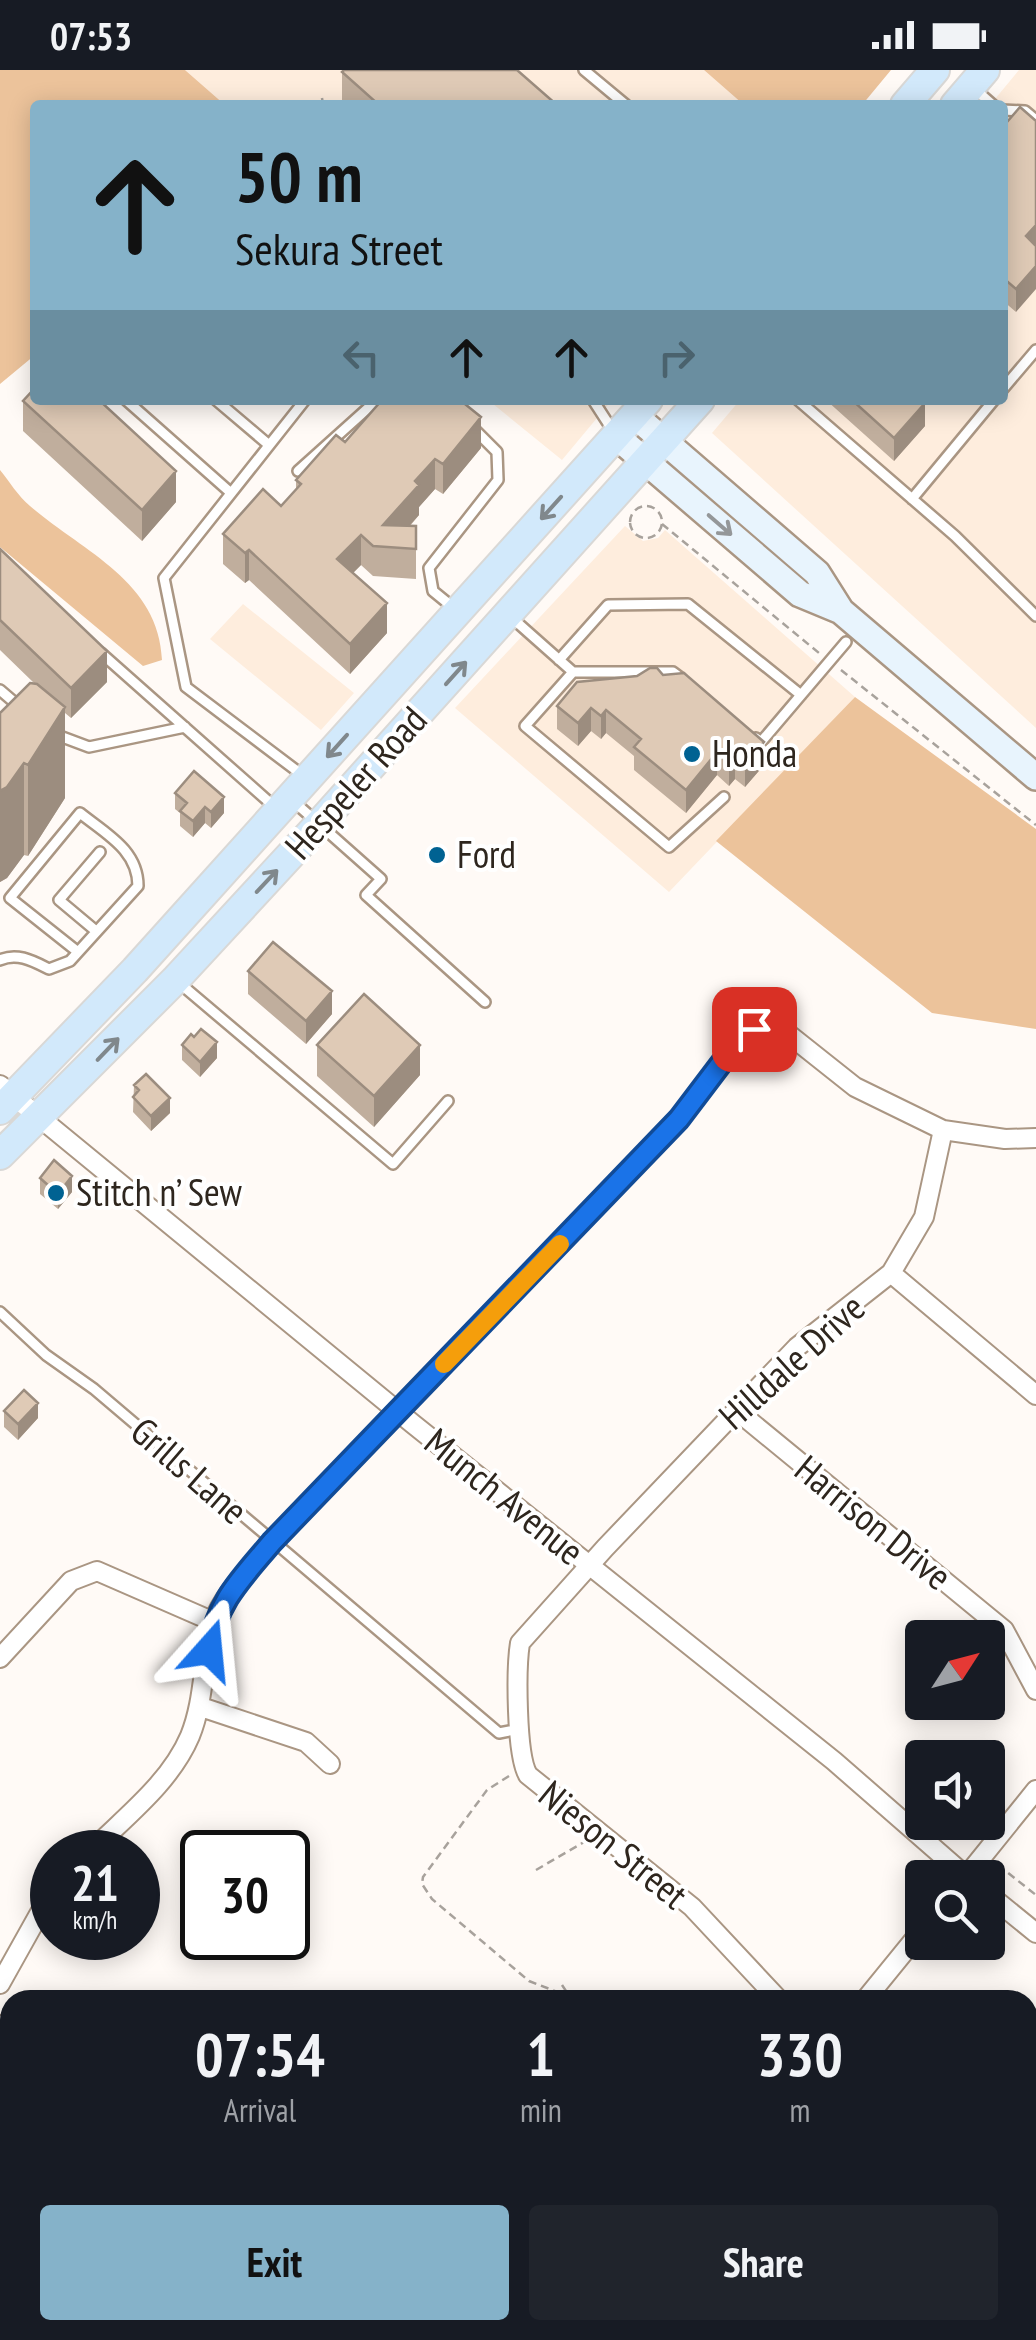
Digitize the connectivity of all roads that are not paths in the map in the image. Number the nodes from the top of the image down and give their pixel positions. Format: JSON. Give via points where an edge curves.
{"nodes":[{"id":1,"x":584,"y":70,"type":"edge"},
{"id":2,"x":935,"y":70,"type":"edge"},
{"id":3,"x":620,"y":100,"type":"edge"},
{"id":4,"x":909,"y":100,"type":"edge"},
{"id":5,"x":1008,"y":110,"type":"edge"},
{"id":6,"x":1036,"y":120,"type":"edge"},
{"id":7,"x":1036,"y":350,"type":"edge"},
{"id":8,"x":1008,"y":383,"type":"edge"},
{"id":9,"x":132,"y":405,"type":"edge"},
{"id":10,"x":222,"y":405,"type":"edge"},
{"id":11,"x":290,"y":405,"type":"edge"},
{"id":12,"x":300,"y":405,"type":"edge"},
{"id":13,"x":371,"y":405,"type":"edge"},
{"id":14,"x":695,"y":405,"type":"edge"},
{"id":15,"x":804,"y":405,"type":"edge"},
{"id":16,"x":990,"y":405,"type":"edge"},
{"id":17,"x":296,"y":410,"type":"junction"},
{"id":18,"x":631,"y":413,"type":"edge"},
{"id":19,"x":470,"y":426,"type":"edge"},
{"id":20,"x":269,"y":445,"type":"junction"},
{"id":21,"x":654,"y":451,"type":"junction"},
{"id":22,"x":298,"y":471,"type":"edge"},
{"id":23,"x":232,"y":492,"type":"junction"},
{"id":24,"x":912,"y":499,"type":"junction"},
{"id":25,"x":458,"y":612,"type":"junction"},
{"id":26,"x":509,"y":615,"type":"junction"},
{"id":27,"x":1036,"y":616,"type":"edge"},
{"id":28,"x":846,"y":642,"type":"dead end"},
{"id":29,"x":91,"y":644,"type":"edge"},
{"id":30,"x":560,"y":660,"type":"junction"},
{"id":31,"x":573,"y":672,"type":"junction"},
{"id":32,"x":688,"y":684,"type":"edge"},
{"id":33,"x":0,"y":690,"type":"edge"},
{"id":34,"x":801,"y":695,"type":"junction"},
{"id":35,"x":36,"y":721,"type":"edge"},
{"id":36,"x":185,"y":728,"type":"junction"},
{"id":37,"x":746,"y":730,"type":"edge"},
{"id":38,"x":47,"y":731,"type":"edge"},
{"id":39,"x":1035,"y":774,"type":"edge"},
{"id":40,"x":292,"y":796,"type":"junction"},
{"id":41,"x":724,"y":797,"type":"dead end"},
{"id":42,"x":320,"y":824,"type":"junction"},
{"id":43,"x":100,"y":852,"type":"dead end"},
{"id":44,"x":96,"y":930,"type":"junction"},
{"id":45,"x":78,"y":952,"type":"junction"},
{"id":46,"x":0,"y":960,"type":"edge"},
{"id":47,"x":175,"y":980,"type":"junction"},
{"id":48,"x":485,"y":1002,"type":"dead end"},
{"id":49,"x":4,"y":1097,"type":"edge"},
{"id":50,"x":448,"y":1101,"type":"dead end"},
{"id":51,"x":40,"y":1118,"type":"junction"},
{"id":52,"x":943,"y":1130,"type":"junction"},
{"id":53,"x":1036,"y":1138,"type":"edge"},
{"id":54,"x":0,"y":1155,"type":"edge"},
{"id":55,"x":890,"y":1273,"type":"junction"},
{"id":56,"x":0,"y":1312,"type":"edge"},
{"id":57,"x":1036,"y":1395,"type":"edge"},
{"id":58,"x":736,"y":1410,"type":"junction"},
{"id":59,"x":398,"y":1412,"type":"junction"},
{"id":60,"x":272,"y":1542,"type":"junction"},
{"id":61,"x":589,"y":1566,"type":"junction"},
{"id":62,"x":214,"y":1622,"type":"junction"},
{"id":63,"x":0,"y":1658,"type":"edge"},
{"id":64,"x":1036,"y":1690,"type":"edge"},
{"id":65,"x":201,"y":1707,"type":"junction"},
{"id":66,"x":520,"y":1730,"type":"junction"},
{"id":67,"x":330,"y":1764,"type":"dead end"},
{"id":68,"x":1036,"y":1790,"type":"edge"},
{"id":69,"x":112,"y":1830,"type":"edge"},
{"id":70,"x":947,"y":1860,"type":"edge"},
{"id":71,"x":980,"y":1860,"type":"edge"},
{"id":72,"x":1005,"y":1908,"type":"edge"},
{"id":73,"x":30,"y":1930,"type":"edge"},
{"id":74,"x":1036,"y":1933,"type":"edge"},
{"id":75,"x":905,"y":1951,"type":"edge"},
{"id":76,"x":0,"y":1984,"type":"edge"},
{"id":77,"x":770,"y":1990,"type":"edge"},
{"id":78,"x":874,"y":1990,"type":"edge"}],
"edges":[{"from":1,"to":3,"type":"lane"},
{"from":2,"to":4,"type":"main road"},
{"from":5,"to":6,"type":"lane"},
{"from":7,"to":8,"type":"lane"},
{"from":9,"to":23,"type":"lane"},
{"from":10,"to":20,"type":"lane"},
{"from":11,"to":17,"type":"lane"},
{"from":12,"to":17,"type":"lane"},
{"from":13,"to":22,"type":"lane"},
{"from":14,"to":21,"type":"main road","name":"Hespeler Road"},
{"from":15,"to":24,"type":"lane"},
{"from":16,"to":24,"type":"lane"},
{"from":17,"to":20,"type":"lane"},
{"from":18,"to":21,"type":"main road"},
{"from":18,"to":25,"type":"main road","name":"Hespeler Road","one_way":true},
{"from":19,"to":25,"type":"lane","via":[[497,452],[498,480],[429,568],[432,591]]},
{"from":20,"to":23,"type":"lane"},
{"from":21,"to":26,"type":"main road","name":"Hespeler Road"},
{"from":21,"to":39,"type":"main road","via":[[817,573],[841,611]]},
{"from":23,"to":40,"type":"lane","via":[[164,578],[186,687]]},
{"from":24,"to":27,"type":"lane"},
{"from":25,"to":40,"type":"main road","name":"Hespeler Road","one_way":true},
{"from":26,"to":30,"type":"lane"},
{"from":42,"to":26,"type":"main road","name":"Hespeler Road","one_way":true},
{"from":28,"to":34,"type":"lane"},
{"from":29,"to":36,"type":"lane"},
{"from":30,"to":31,"type":"lane"},
{"from":30,"to":34,"type":"lane","via":[[608,605],[688,604]]},
{"from":31,"to":32,"type":"lane","via":[[674,672]]},
{"from":31,"to":41,"type":"lane","via":[[525,726],[669,847]]},
{"from":33,"to":35,"type":"lane"},
{"from":34,"to":37,"type":"lane","via":[[760,742]]},
{"from":36,"to":38,"type":"lane","via":[[89,747]]},
{"from":36,"to":40,"type":"lane"},
{"from":40,"to":42,"type":"lane"},
{"from":40,"to":49,"type":"main road","name":"Hespeler Road","via":[[135,970]]},
{"from":47,"to":42,"type":"main road","name":"Hespeler Road","one_way":true},
{"from":42,"to":48,"type":"lane","via":[[381,879],[366,894]]},
{"from":43,"to":44,"type":"lane","via":[[59,900]]},
{"from":44,"to":45,"type":"lane"},
{"from":44,"to":45,"type":"lane","via":[[138,886],[138,870],[127,850],[80,813],[10,898]]},
{"from":45,"to":46,"type":"lane","via":[[49,969],[29,959]]},
{"from":47,"to":50,"type":"lane","via":[[393,1164]]},
{"from":51,"to":47,"type":"main road","name":"Hespeler Road","one_way":true},
{"from":49,"to":51,"type":"street","name":"Munch Avenue"},
{"from":51,"to":54,"type":"main road","name":"Hespeler Road"},
{"from":51,"to":59,"type":"street","name":"Munch Avenue"},
{"from":52,"to":53,"type":"street"},
{"from":52,"to":55,"type":"street","name":"Hilldale Drive","via":[[924,1217]]},
{"from":52,"to":59,"type":"street","via":[[855,1086],[787,1033],[754,1029],[679,1119]]},
{"from":55,"to":57,"type":"street"},
{"from":55,"to":58,"type":"street","name":"Hilldale Drive","via":[[797,1347]]},
{"from":56,"to":60,"type":"lane","name":"Grills Lane"},
{"from":58,"to":61,"type":"street","name":"Hilldale Drive"},
{"from":58,"to":64,"type":"street","name":"Harrison Drive","via":[[1004,1630]]},
{"from":59,"to":60,"type":"street"},
{"from":59,"to":61,"type":"street","name":"Munch Avenue"},
{"from":60,"to":62,"type":"street"},
{"from":60,"to":66,"type":"lane","name":"Grills Lane","via":[[498,1733]]},
{"from":61,"to":66,"type":"street","name":"Nieson Street","via":[[520,1644]]},
{"from":61,"to":70,"type":"street","name":"Munch Avenue"},
{"from":62,"to":63,"type":"street","via":[[97,1571],[71,1581]]},
{"from":62,"to":65,"type":"street"},
{"from":65,"to":67,"type":"street","via":[[306,1742]]},
{"from":65,"to":69,"type":"street","via":[[170,1772]]},
{"from":66,"to":77,"type":"street","name":"Nieson Street","via":[[524,1768],[692,1908]]},
{"from":68,"to":71,"type":"street"},
{"from":72,"to":74,"type":"street"},
{"from":73,"to":76,"type":"street"},
{"from":75,"to":78,"type":"street"}]}
